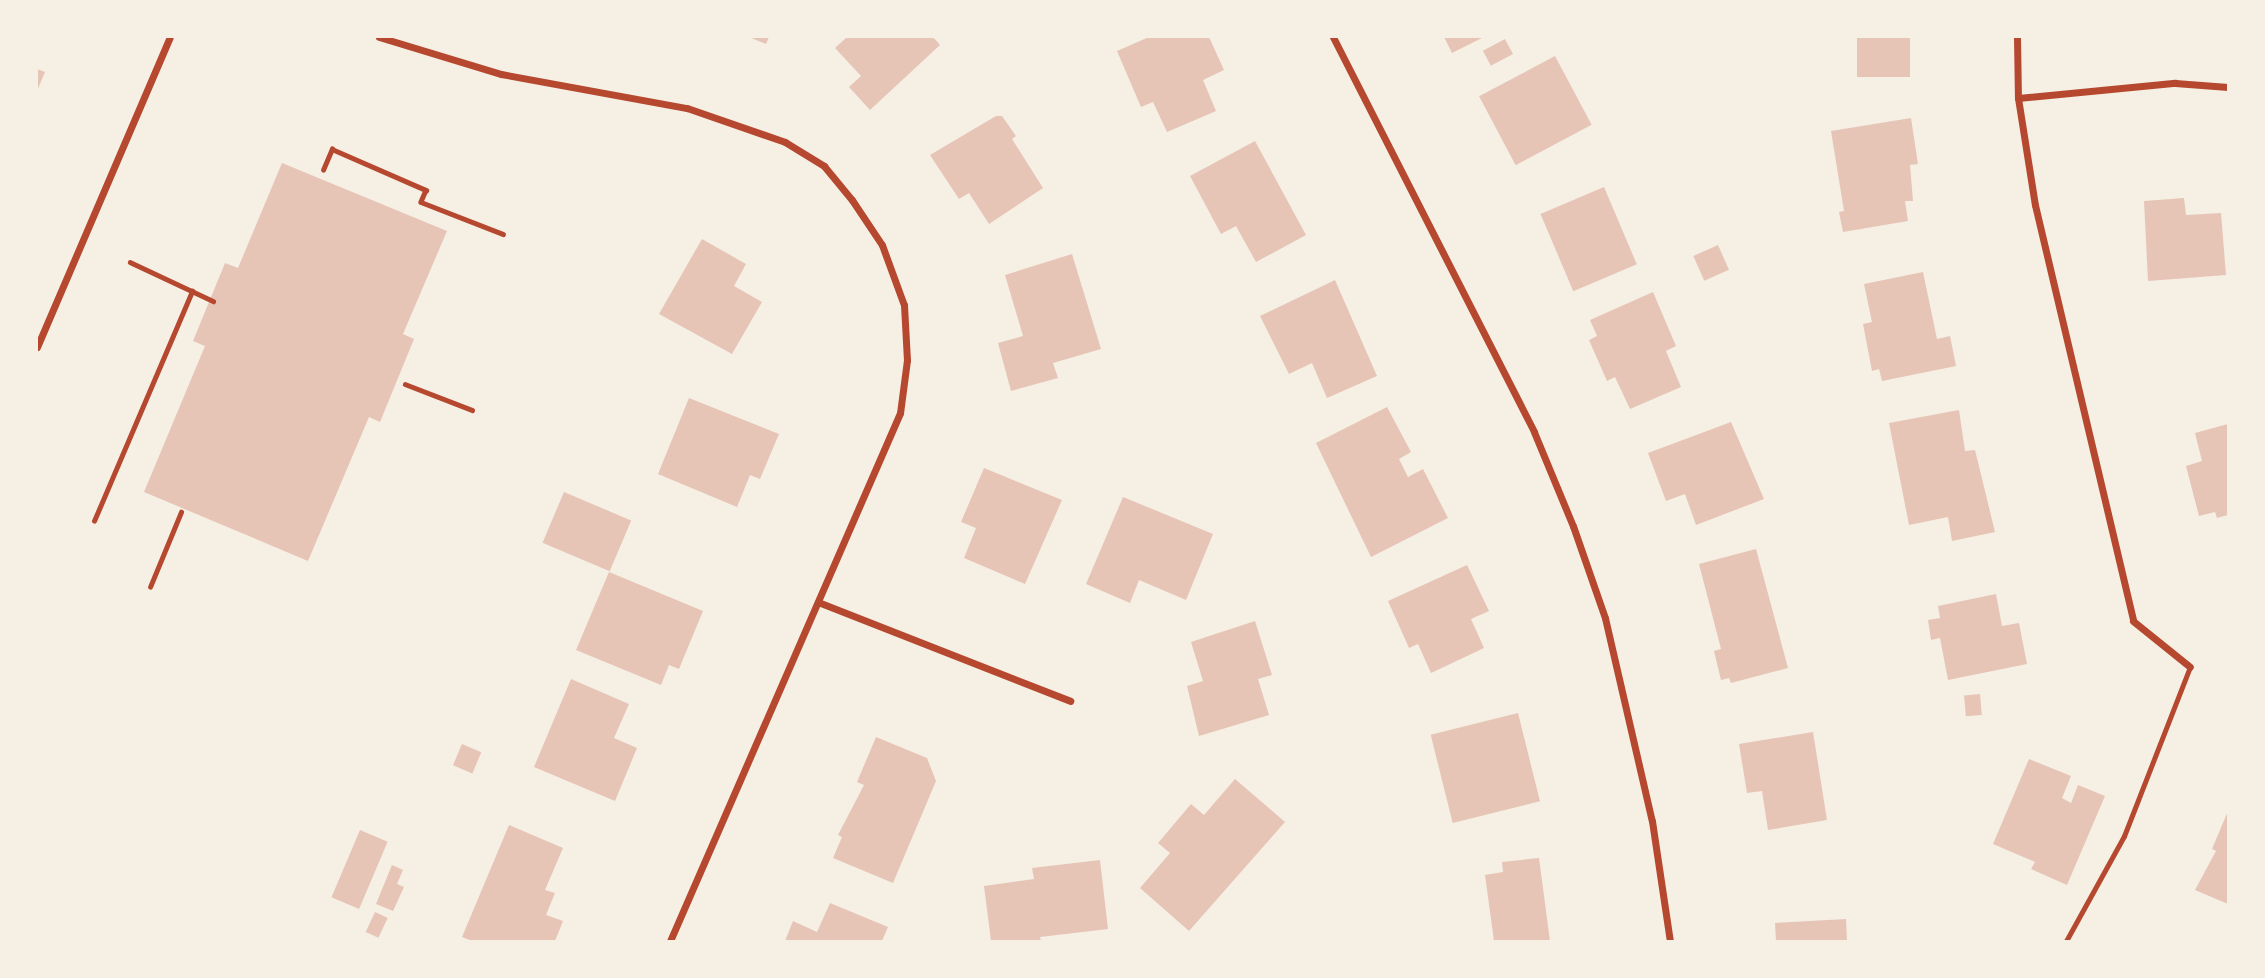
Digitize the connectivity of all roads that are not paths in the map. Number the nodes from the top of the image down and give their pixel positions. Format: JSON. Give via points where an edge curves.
{"nodes":[{"id":1,"x":170,"y":37,"type":"edge"},
{"id":2,"x":379,"y":37,"type":"edge"},
{"id":3,"x":1333,"y":37,"type":"edge"},
{"id":4,"x":2017,"y":37,"type":"edge"},
{"id":5,"x":2228,"y":87,"type":"edge"},
{"id":6,"x":2018,"y":98,"type":"junction"},
{"id":7,"x":37,"y":346,"type":"edge"},
{"id":8,"x":818,"y":602,"type":"junction"},
{"id":9,"x":2190,"y":667,"type":"joint"},
{"id":10,"x":1070,"y":701,"type":"dead end"},
{"id":11,"x":670,"y":941,"type":"edge"},
{"id":12,"x":1670,"y":941,"type":"edge"},
{"id":13,"x":2066,"y":941,"type":"edge"}],
"edges":[{"from":1,"to":7,"type":"street"},
{"from":2,"to":8,"type":"street","via":[[501,74],[634,95],[743,125],[785,142],[824,166],[882,245],[905,305],[907,360],[900,413]]},
{"from":3,"to":12,"type":"street","via":[[1534,432],[1573,526],[1605,618],[1652,821]]},
{"from":4,"to":6,"type":"street"},
{"from":5,"to":6,"type":"street","via":[[2175,83]]},
{"from":6,"to":9,"type":"street","via":[[2035,205],[2133,621]]},
{"from":8,"to":10,"type":"street"},
{"from":8,"to":11,"type":"street"},
{"from":9,"to":13,"type":"lane","via":[[2124,836]]}]}
